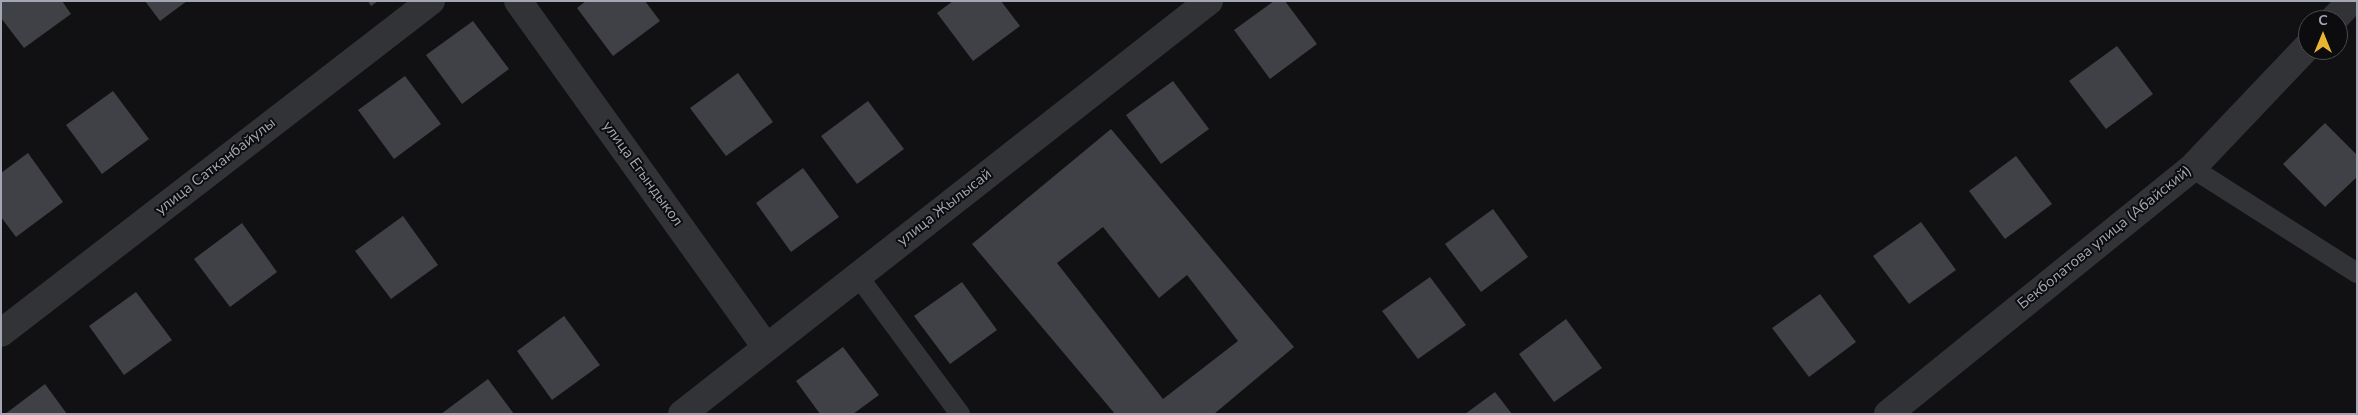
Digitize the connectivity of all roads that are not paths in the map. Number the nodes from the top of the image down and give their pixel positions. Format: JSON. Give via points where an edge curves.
{"nodes":[{"id":1,"x":431,"y":1,"type":"edge"},
{"id":2,"x":518,"y":1,"type":"edge"},
{"id":3,"x":1209,"y":1,"type":"edge"},
{"id":4,"x":2298,"y":57,"type":"edge"},
{"id":5,"x":2192,"y":168,"type":"junction"},
{"id":6,"x":2357,"y":273,"type":"edge"},
{"id":7,"x":858,"y":276,"type":"junction"},
{"id":8,"x":1,"y":333,"type":"edge"},
{"id":9,"x":766,"y":347,"type":"junction"},
{"id":10,"x":682,"y":414,"type":"edge"},
{"id":11,"x":960,"y":414,"type":"edge"},
{"id":12,"x":1888,"y":414,"type":"edge"}],
"edges":[{"from":1,"to":8,"type":"street","name":"улица Сатканбайулы"},
{"from":2,"to":9,"type":"street","name":"улица Егындыкол"},
{"from":3,"to":7,"type":"street","name":"улица Жылысай"},
{"from":4,"to":5,"type":"street","name":"Бекболатова улица (Абайский)"},
{"from":5,"to":6,"type":"lane"},
{"from":5,"to":12,"type":"street","name":"Бекболатова улица (Абайский)"},
{"from":7,"to":9,"type":"street","name":"улица Жылысай"},
{"from":7,"to":11,"type":"lane"},
{"from":9,"to":10,"type":"street","name":"улица Жылысай"}]}
